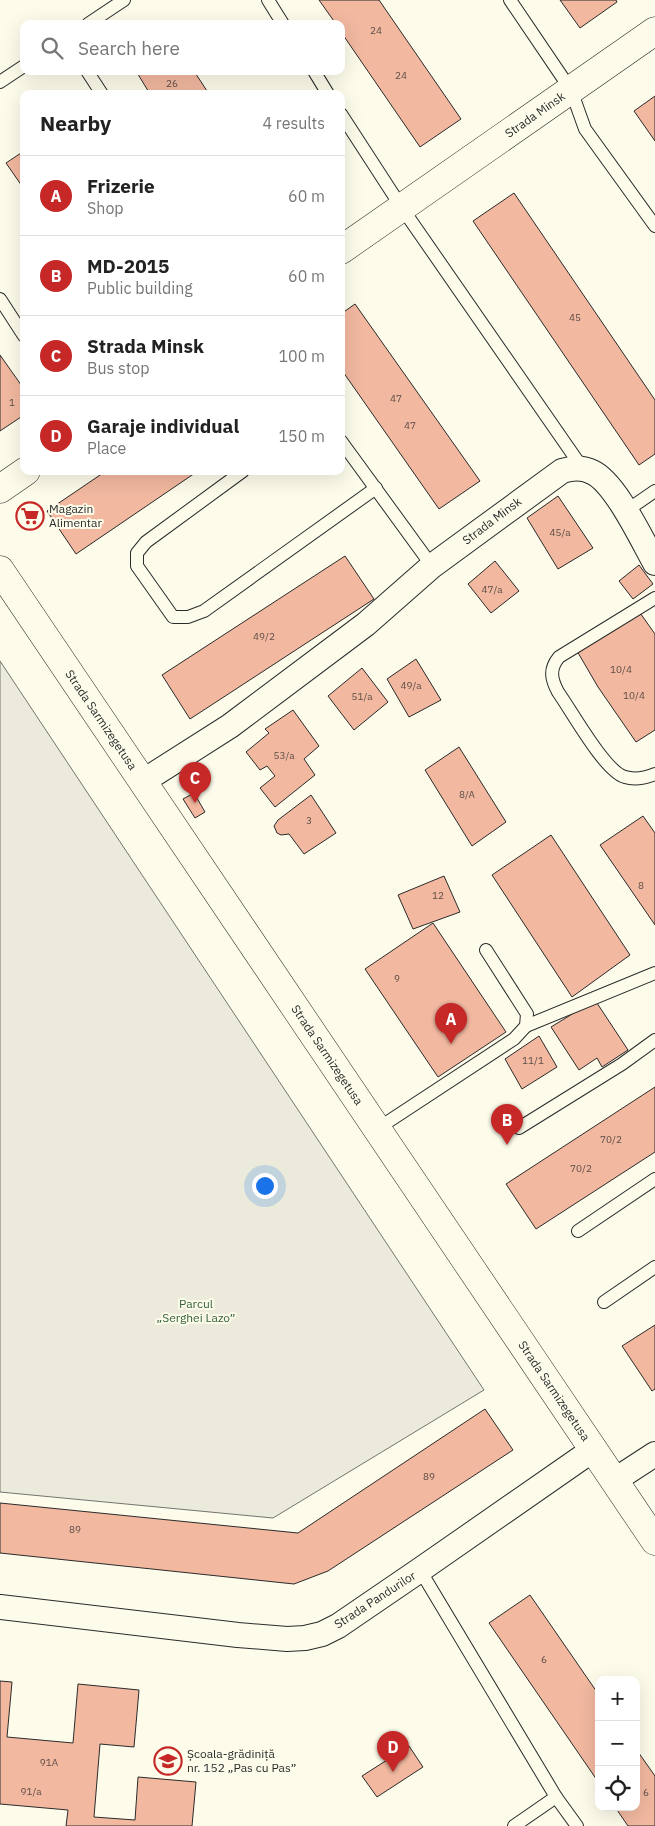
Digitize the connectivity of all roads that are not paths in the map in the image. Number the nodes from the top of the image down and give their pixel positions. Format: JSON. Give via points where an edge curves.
{"nodes":[{"id":1,"x":124,"y":0,"type":"edge"},
{"id":2,"x":268,"y":0,"type":"edge"},
{"id":3,"x":510,"y":0,"type":"edge"},
{"id":4,"x":94,"y":20,"type":"edge"},
{"id":5,"x":280,"y":20,"type":"edge"},
{"id":6,"x":655,"y":30,"type":"edge"},
{"id":7,"x":20,"y":69,"type":"edge"},
{"id":8,"x":90,"y":75,"type":"edge"},
{"id":9,"x":316,"y":75,"type":"edge"},
{"id":10,"x":0,"y":82,"type":"edge"},
{"id":11,"x":99,"y":90,"type":"edge"},
{"id":12,"x":326,"y":90,"type":"edge"},
{"id":13,"x":571,"y":90,"type":"junction"},
{"id":14,"x":345,"y":120,"type":"edge"},
{"id":15,"x":402,"y":208,"type":"junction"},
{"id":16,"x":655,"y":226,"type":"edge"},
{"id":17,"x":345,"y":247,"type":"edge"},
{"id":18,"x":0,"y":299,"type":"edge"},
{"id":19,"x":20,"y":330,"type":"edge"},
{"id":20,"x":345,"y":446,"type":"edge"},
{"id":21,"x":583,"y":469,"type":"junction"},
{"id":22,"x":20,"y":475,"type":"edge"},
{"id":23,"x":238,"y":475,"type":"edge"},
{"id":24,"x":376,"y":488,"type":"junction"},
{"id":25,"x":0,"y":489,"type":"edge"},
{"id":26,"x":655,"y":491,"type":"edge"},
{"id":27,"x":626,"y":512,"type":"junction"},
{"id":28,"x":655,"y":562,"type":"edge"},
{"id":29,"x":432,"y":566,"type":"junction"},
{"id":30,"x":0,"y":570,"type":"edge"},
{"id":31,"x":655,"y":598,"type":"edge"},
{"id":32,"x":655,"y":774,"type":"edge"},
{"id":33,"x":142,"y":782,"type":"junction"},
{"id":34,"x":486,"y":950,"type":"dead end"},
{"id":35,"x":655,"y":973,"type":"edge"},
{"id":36,"x":526,"y":1026,"type":"junction"},
{"id":37,"x":655,"y":1040,"type":"edge"},
{"id":38,"x":519,"y":1128,"type":"dead end"},
{"id":39,"x":377,"y":1129,"type":"junction"},
{"id":40,"x":655,"y":1179,"type":"edge"},
{"id":41,"x":578,"y":1231,"type":"dead end"},
{"id":42,"x":655,"y":1266,"type":"edge"},
{"id":43,"x":604,"y":1302,"type":"dead end"},
{"id":44,"x":594,"y":1449,"type":"junction"},
{"id":45,"x":655,"y":1454,"type":"edge"},
{"id":46,"x":615,"y":1480,"type":"junction"},
{"id":47,"x":655,"y":1541,"type":"edge"},
{"id":48,"x":420,"y":1570,"type":"junction"},
{"id":49,"x":0,"y":1607,"type":"edge"},
{"id":50,"x":556,"y":1797,"type":"junction"},
{"id":51,"x":514,"y":1826,"type":"edge"},
{"id":52,"x":577,"y":1826,"type":"edge"}],
"edges":[{"from":1,"to":4,"type":"lane"},
{"from":2,"to":5,"type":"lane"},
{"from":3,"to":13,"type":"lane"},
{"from":6,"to":13,"type":"main road","name":"Strada Minsk"},
{"from":7,"to":10,"type":"lane"},
{"from":8,"to":11,"type":"lane"},
{"from":9,"to":12,"type":"lane"},
{"from":13,"to":15,"type":"main road","name":"Strada Minsk"},
{"from":13,"to":16,"type":"lane","via":[[585,129]]},
{"from":14,"to":15,"type":"lane"},
{"from":15,"to":17,"type":"main road","name":"Strada Minsk"},
{"from":15,"to":21,"type":"lane"},
{"from":18,"to":19,"type":"lane"},
{"from":20,"to":24,"type":"lane"},
{"from":21,"to":27,"type":"street","via":[[592,471],[604,481]]},
{"from":21,"to":29,"type":"street","name":"Strada Minsk","via":[[562,471],[550,478]]},
{"from":22,"to":25,"type":"main road"},
{"from":23,"to":24,"type":"lane","via":[[146,542],[138,553],[137,566],[173,617],[188,617],[204,611]]},
{"from":24,"to":29,"type":"lane"},
{"from":26,"to":27,"type":"lane"},
{"from":27,"to":28,"type":"street"},
{"from":29,"to":33,"type":"street","name":"Strada Minsk","via":[[366,624],[245,714]]},
{"from":30,"to":33,"type":"main road","name":"Strada Sarmizegetusa"},
{"from":31,"to":32,"type":"lane","via":[[559,657],[554,662],[552,681],[604,762],[614,772],[624,777],[643,779]]},
{"from":33,"to":39,"type":"main road","name":"Strada Sarmizegetusa"},
{"from":34,"to":36,"type":"lane","via":[[527,1014]]},
{"from":35,"to":36,"type":"lane"},
{"from":36,"to":39,"type":"lane","via":[[514,1039]]},
{"from":37,"to":38,"type":"lane"},
{"from":39,"to":44,"type":"main road","name":"Strada Sarmizegetusa"},
{"from":40,"to":41,"type":"lane"},
{"from":42,"to":43,"type":"lane"},
{"from":44,"to":46,"type":"main road","name":"Strada Sarmizegetusa"},
{"from":44,"to":48,"type":"street","name":"Strada Pandurilor"},
{"from":45,"to":46,"type":"street"},
{"from":46,"to":47,"type":"main road","name":"Strada Sarmizegetusa"},
{"from":48,"to":49,"type":"street","name":"Strada Pandurilor","via":[[338,1626],[305,1638],[238,1635]]},
{"from":48,"to":50,"type":"lane"},
{"from":50,"to":51,"type":"lane"},
{"from":50,"to":52,"type":"lane"}]}
